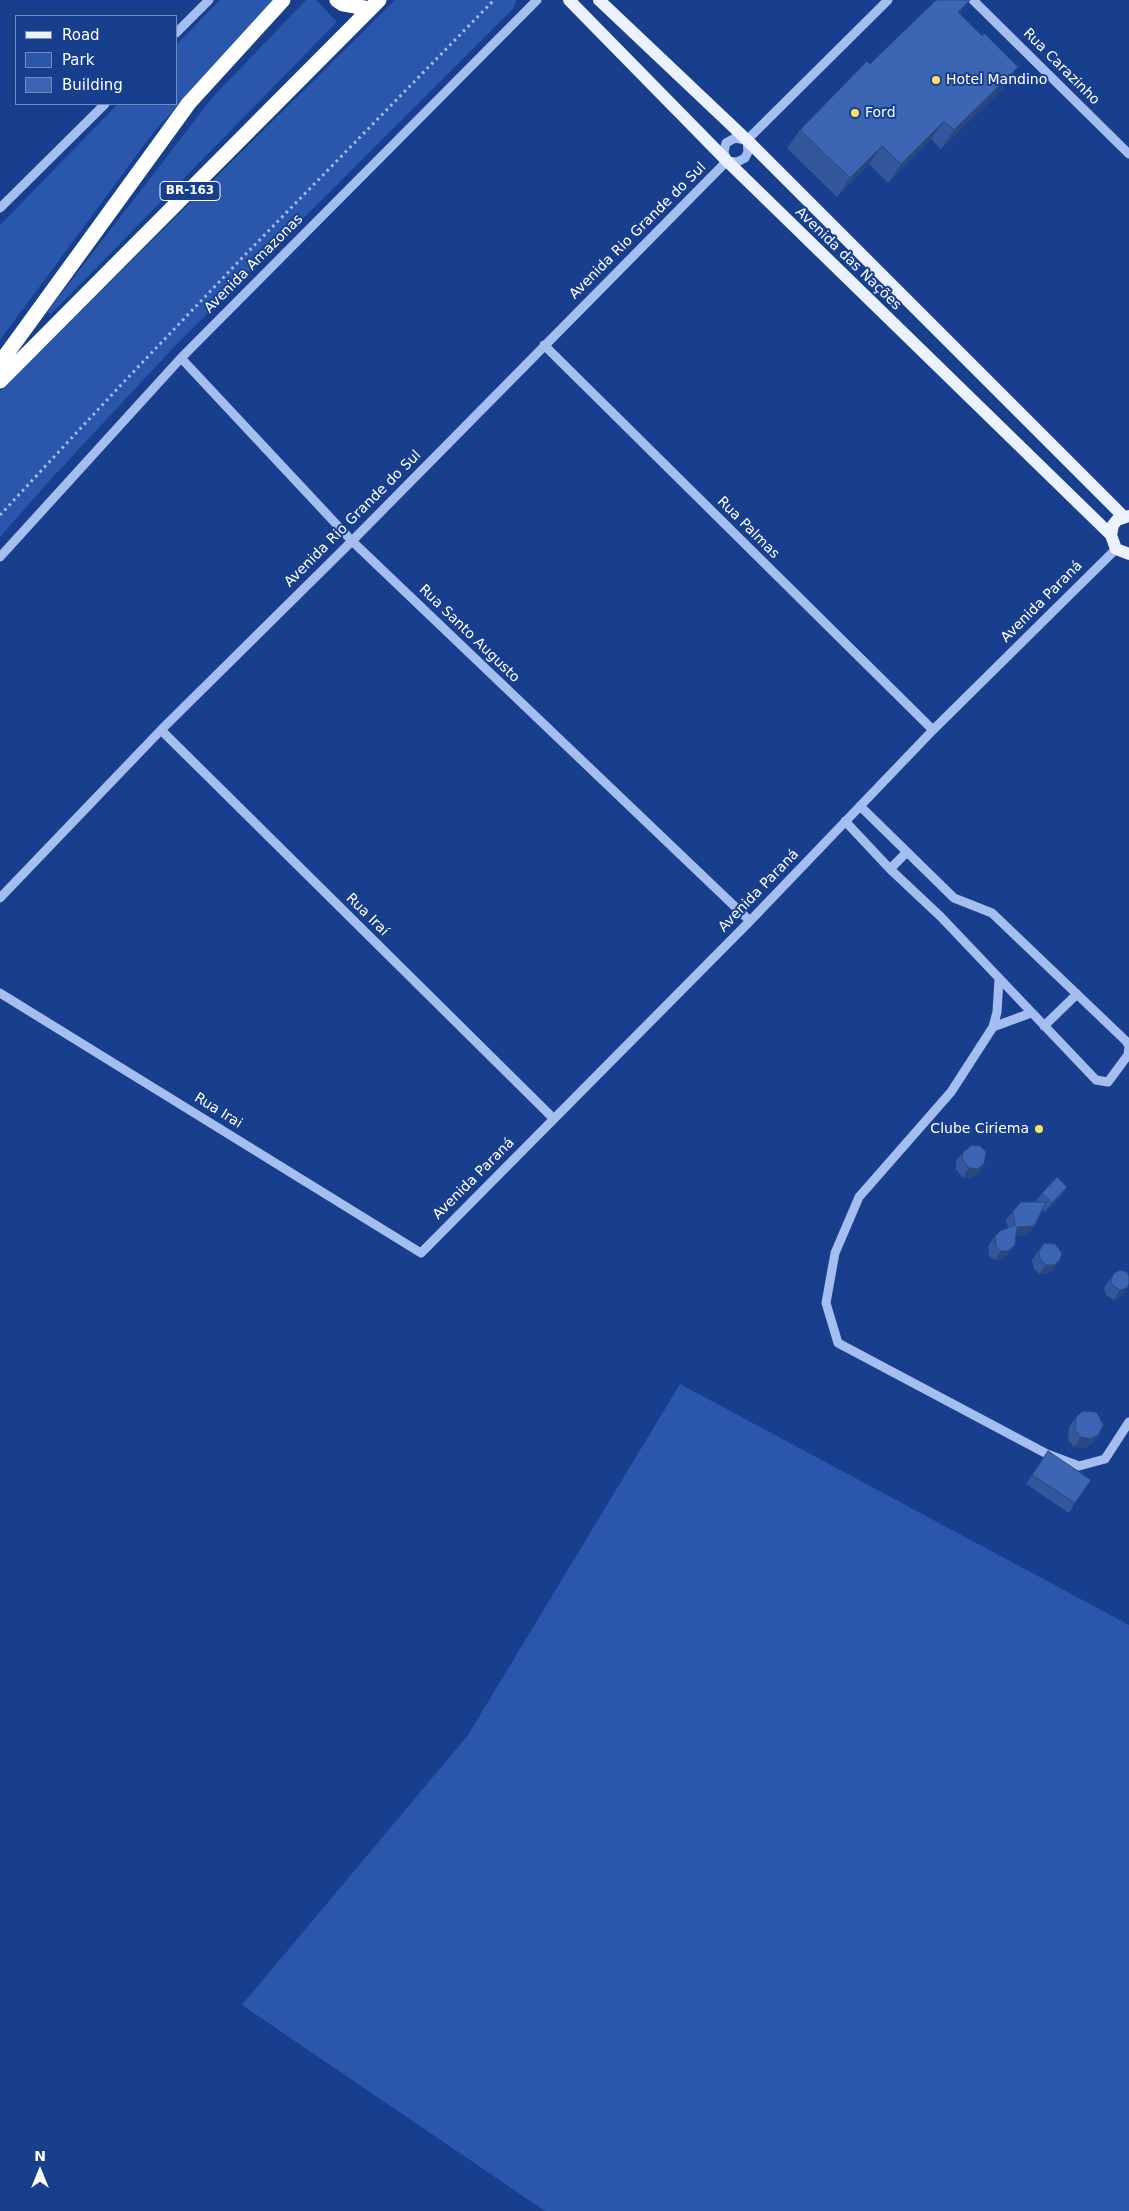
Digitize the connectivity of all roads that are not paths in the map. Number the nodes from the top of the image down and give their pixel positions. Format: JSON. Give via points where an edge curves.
{"nodes":[{"id":1,"x":209,"y":0,"type":"edge"},
{"id":2,"x":282,"y":0,"type":"edge"},
{"id":3,"x":337,"y":0,"type":"edge"},
{"id":4,"x":537,"y":0,"type":"edge"},
{"id":5,"x":569,"y":0,"type":"edge"},
{"id":6,"x":600,"y":0,"type":"edge"},
{"id":7,"x":888,"y":0,"type":"edge"},
{"id":8,"x":973,"y":0,"type":"edge"},
{"id":9,"x":375,"y":4,"type":"edge"},
{"id":10,"x":178,"y":30,"type":"edge"},
{"id":11,"x":104,"y":105,"type":"edge"},
{"id":12,"x":747,"y":140,"type":"junction"},
{"id":13,"x":1129,"y":154,"type":"edge"},
{"id":14,"x":727,"y":161,"type":"junction"},
{"id":15,"x":0,"y":208,"type":"edge"},
{"id":16,"x":544,"y":345,"type":"junction"},
{"id":17,"x":181,"y":358,"type":"junction"},
{"id":18,"x":0,"y":363,"type":"edge"},
{"id":19,"x":0,"y":381,"type":"edge"},
{"id":20,"x":1126,"y":517,"type":"edge"},
{"id":21,"x":1110,"y":535,"type":"junction"},
{"id":22,"x":352,"y":541,"type":"junction"},
{"id":23,"x":1116,"y":549,"type":"junction"},
{"id":24,"x":1129,"y":554,"type":"edge"},
{"id":25,"x":0,"y":557,"type":"edge"},
{"id":26,"x":161,"y":730,"type":"junction"},
{"id":27,"x":932,"y":730,"type":"junction"},
{"id":28,"x":860,"y":806,"type":"junction"},
{"id":29,"x":845,"y":821,"type":"junction"},
{"id":30,"x":907,"y":852,"type":"junction"},
{"id":31,"x":890,"y":869,"type":"junction"},
{"id":32,"x":0,"y":898,"type":"edge"},
{"id":33,"x":750,"y":921,"type":"junction"},
{"id":34,"x":1000,"y":979,"type":"junction"},
{"id":35,"x":0,"y":992,"type":"edge"},
{"id":36,"x":1077,"y":994,"type":"junction"},
{"id":37,"x":1032,"y":1013,"type":"junction"},
{"id":38,"x":1044,"y":1026,"type":"junction"},
{"id":39,"x":993,"y":1027,"type":"junction"},
{"id":40,"x":554,"y":1119,"type":"junction"},
{"id":41,"x":421,"y":1252,"type":"joint"},
{"id":42,"x":1129,"y":1422,"type":"edge"}],
"edges":[{"from":1,"to":10,"type":"street"},
{"from":2,"to":18,"type":"highway","via":[[190,103]]},
{"from":3,"to":9,"type":"highway","via":[[344,4]]},
{"from":4,"to":17,"type":"street","name":"Avenida Amazonas"},
{"from":5,"to":14,"type":"main road","name":"Avenida das Nações"},
{"from":6,"to":12,"type":"main road","name":"Avenida das Nações"},
{"from":7,"to":12,"type":"street"},
{"from":8,"to":13,"type":"street","name":"Rua Carazinho"},
{"from":9,"to":19,"type":"highway","number":"BR-163"},
{"from":11,"to":15,"type":"street"},
{"from":12,"to":14,"type":"street","via":[[745,158],[737,162]]},
{"from":12,"to":14,"type":"street","via":[[735,138],[726,143]]},
{"from":12,"to":20,"type":"main road","name":"Avenida das Nações"},
{"from":14,"to":16,"type":"street","name":"Avenida Rio Grande do Sul"},
{"from":14,"to":21,"type":"main road","name":"Avenida das Nações"},
{"from":16,"to":22,"type":"street","name":"Avenida Rio Grande do Sul"},
{"from":16,"to":27,"type":"street","name":"Rua Palmas"},
{"from":17,"to":22,"type":"street","name":"Rua Santo Augusto"},
{"from":17,"to":25,"type":"street","name":"Avenida Amazonas"},
{"from":20,"to":21,"type":"main road","via":[[1113,525]]},
{"from":21,"to":23,"type":"main road"},
{"from":22,"to":26,"type":"street","name":"Avenida Rio Grande do Sul"},
{"from":22,"to":33,"type":"street","name":"Rua Santo Augusto"},
{"from":23,"to":24,"type":"main road"},
{"from":23,"to":27,"type":"street","name":"Avenida Paraná"},
{"from":26,"to":32,"type":"street","name":"Avenida Rio Grande do Sul"},
{"from":26,"to":40,"type":"street","name":"Rua Iraí"},
{"from":27,"to":28,"type":"street","name":"Avenida Paraná"},
{"from":28,"to":29,"type":"street","name":"Avenida Paraná"},
{"from":28,"to":30,"type":"street"},
{"from":29,"to":31,"type":"street"},
{"from":29,"to":33,"type":"street","name":"Avenida Paraná"},
{"from":30,"to":31,"type":"street"},
{"from":30,"to":36,"type":"street","via":[[954,898],[992,913]]},
{"from":31,"to":34,"type":"street","via":[[941,916]]},
{"from":33,"to":40,"type":"street","name":"Avenida Paraná"},
{"from":34,"to":37,"type":"street"},
{"from":34,"to":39,"type":"street"},
{"from":35,"to":41,"type":"street","name":"Rua Irai"},
{"from":36,"to":38,"type":"street"},
{"from":36,"to":38,"type":"street","via":[[1129,1046],[1128,1055],[1108,1082],[1096,1080]]},
{"from":37,"to":38,"type":"street"},
{"from":37,"to":39,"type":"street"},
{"from":39,"to":42,"type":"street","via":[[951,1092],[859,1197],[835,1253],[826,1303],[838,1342],[1046,1454],[1079,1466],[1105,1459]]},
{"from":40,"to":41,"type":"street","name":"Avenida Paraná"}]}
